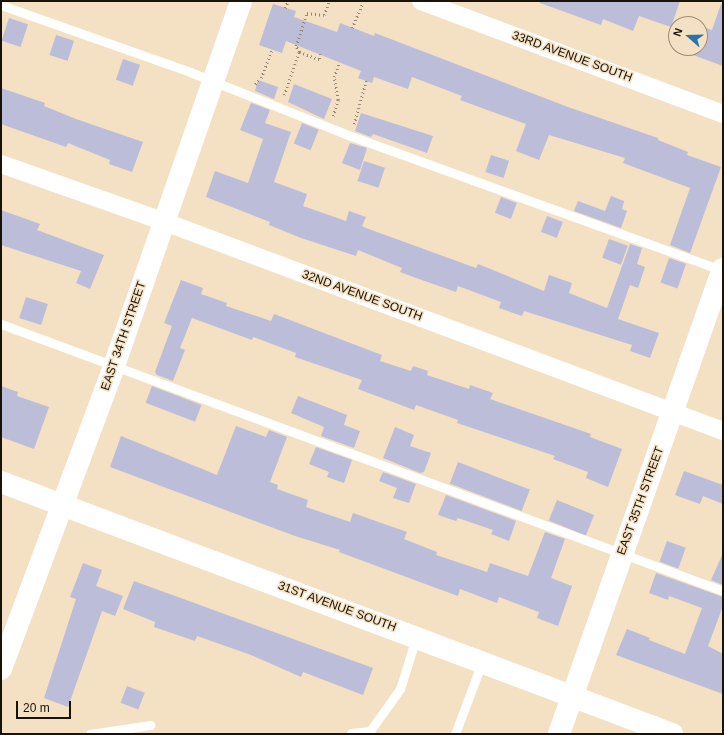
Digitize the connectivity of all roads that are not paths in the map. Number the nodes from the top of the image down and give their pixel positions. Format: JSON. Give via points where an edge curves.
{"nodes":[{"id":1,"x":241,"y":1,"type":"edge"},
{"id":2,"x":421,"y":1,"type":"edge"},
{"id":3,"x":1,"y":5,"type":"edge"},
{"id":4,"x":213,"y":80,"type":"junction"},
{"id":5,"x":723,"y":114,"type":"edge"},
{"id":6,"x":1,"y":164,"type":"edge"},
{"id":7,"x":164,"y":222,"type":"junction"},
{"id":8,"x":723,"y":270,"type":"edge"},
{"id":9,"x":1,"y":324,"type":"edge"},
{"id":10,"x":114,"y":366,"type":"junction"},
{"id":11,"x":673,"y":412,"type":"junction"},
{"id":12,"x":723,"y":431,"type":"edge"},
{"id":13,"x":1,"y":482,"type":"edge"},
{"id":14,"x":64,"y":505,"type":"junction"},
{"id":15,"x":622,"y":554,"type":"junction"},
{"id":16,"x":723,"y":591,"type":"edge"},
{"id":17,"x":7,"y":636,"type":"edge"},
{"id":18,"x":417,"y":637,"type":"junction"},
{"id":19,"x":482,"y":662,"type":"junction"},
{"id":20,"x":1,"y":669,"type":"edge"},
{"id":21,"x":573,"y":696,"type":"junction"},
{"id":22,"x":150,"y":725,"type":"dead end"},
{"id":23,"x":351,"y":733,"type":"dead end"},
{"id":24,"x":90,"y":734,"type":"edge"},
{"id":25,"x":454,"y":734,"type":"edge"},
{"id":26,"x":559,"y":734,"type":"edge"},
{"id":27,"x":672,"y":734,"type":"edge"}],
"edges":[{"from":1,"to":4,"type":"street","name":"EAST 34TH STREET"},
{"from":2,"to":5,"type":"street","name":"33RD AVENUE SOUTH"},
{"from":3,"to":4,"type":"lane"},
{"from":4,"to":7,"type":"street","name":"EAST 34TH STREET"},
{"from":4,"to":8,"type":"lane","via":[[250,98],[329,128]]},
{"from":6,"to":7,"type":"street","name":"32ND AVENUE SOUTH"},
{"from":7,"to":10,"type":"street","name":"EAST 34TH STREET"},
{"from":7,"to":11,"type":"street","name":"32ND AVENUE SOUTH"},
{"from":8,"to":11,"type":"street","name":"EAST 35TH STREET"},
{"from":9,"to":10,"type":"lane"},
{"from":10,"to":14,"type":"street","name":"EAST 34TH STREET"},
{"from":10,"to":15,"type":"lane"},
{"from":11,"to":12,"type":"street","name":"32ND AVENUE SOUTH"},
{"from":11,"to":15,"type":"street","name":"EAST 35TH STREET"},
{"from":13,"to":14,"type":"street","name":"31ST AVENUE SOUTH"},
{"from":14,"to":17,"type":"street","name":"EAST 34TH STREET"},
{"from":14,"to":18,"type":"street","name":"31ST AVENUE SOUTH"},
{"from":15,"to":16,"type":"lane"},
{"from":15,"to":21,"type":"street","name":"EAST 35TH STREET"},
{"from":17,"to":20,"type":"street","name":"EAST 34TH STREET"},
{"from":18,"to":19,"type":"street","name":"31ST AVENUE SOUTH"},
{"from":18,"to":23,"type":"lane","via":[[400,689],[370,731]]},
{"from":19,"to":21,"type":"street","name":"31ST AVENUE SOUTH"},
{"from":19,"to":25,"type":"lane"},
{"from":21,"to":26,"type":"street","name":"EAST 35TH STREET"},
{"from":21,"to":27,"type":"street","name":"31ST AVENUE SOUTH"},
{"from":22,"to":24,"type":"lane"}]}
